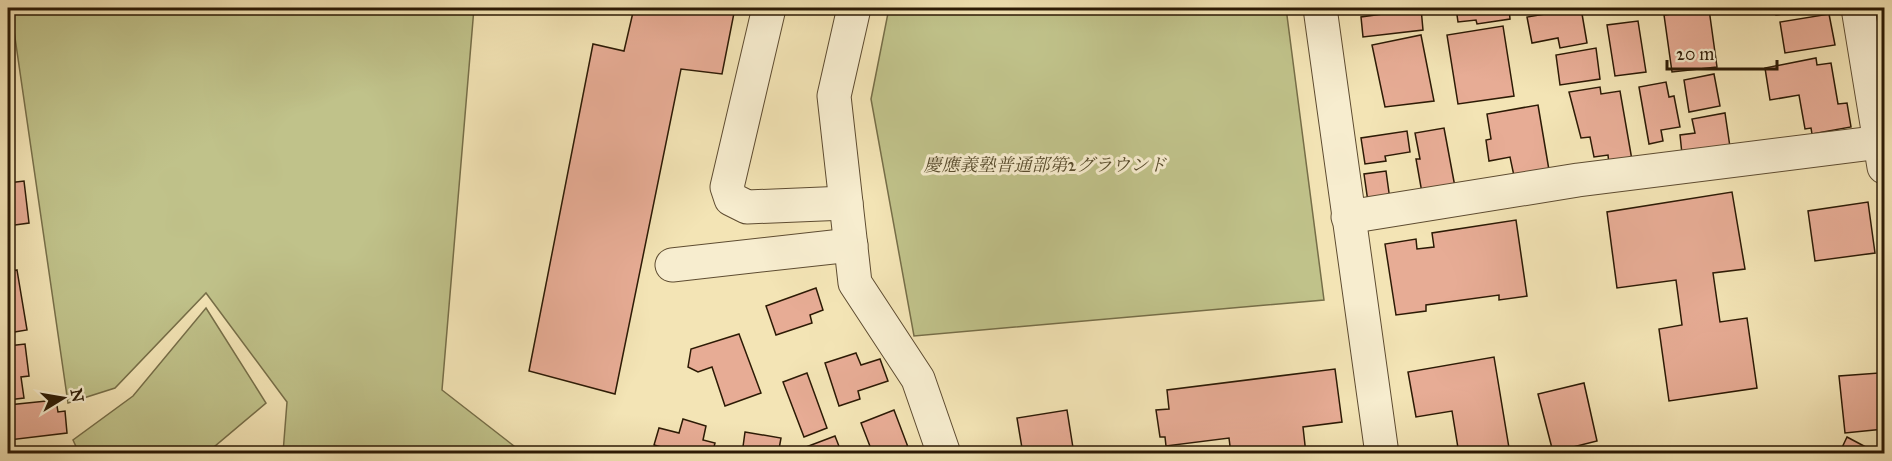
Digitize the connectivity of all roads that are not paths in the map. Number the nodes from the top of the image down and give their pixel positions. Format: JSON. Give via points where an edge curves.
{"nodes":[{"id":1,"x":770,"y":8,"type":"edge"},
{"id":2,"x":854,"y":8,"type":"edge"},
{"id":3,"x":1320,"y":8,"type":"edge"},
{"id":4,"x":1858,"y":8,"type":"edge"},
{"id":5,"x":1883,"y":154,"type":"edge"},
{"id":6,"x":846,"y":203,"type":"junction"},
{"id":7,"x":1348,"y":217,"type":"junction"},
{"id":8,"x":851,"y":245,"type":"junction"},
{"id":9,"x":672,"y":265,"type":"dead end"},
{"id":10,"x":944,"y":453,"type":"edge"},
{"id":11,"x":1382,"y":453,"type":"edge"}],
"edges":[{"from":1,"to":6,"type":"street","via":[[726,187],[731,199],[747,207]]},
{"from":2,"to":6,"type":"street","via":[[834,96]]},
{"from":3,"to":7,"type":"street"},
{"from":4,"to":5,"type":"street"},
{"from":5,"to":7,"type":"street","via":[[1578,180]]},
{"from":6,"to":8,"type":"street"},
{"from":7,"to":11,"type":"street"},
{"from":8,"to":9,"type":"street"},
{"from":8,"to":10,"type":"street","via":[[855,283],[918,379]]}]}
